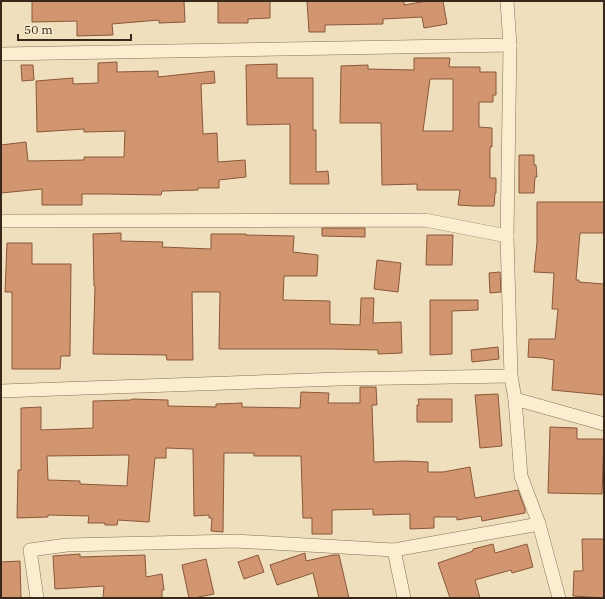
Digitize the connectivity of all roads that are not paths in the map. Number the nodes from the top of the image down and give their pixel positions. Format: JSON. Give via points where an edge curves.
{"nodes":[{"id":1,"x":507,"y":1,"type":"edge"},
{"id":2,"x":510,"y":46,"type":"junction"},
{"id":3,"x":1,"y":54,"type":"edge"},
{"id":4,"x":1,"y":221,"type":"edge"},
{"id":5,"x":507,"y":236,"type":"junction"},
{"id":6,"x":510,"y":376,"type":"junction"},
{"id":7,"x":1,"y":391,"type":"edge"},
{"id":8,"x":515,"y":399,"type":"junction"},
{"id":9,"x":604,"y":424,"type":"edge"},
{"id":10,"x":539,"y":524,"type":"junction"},
{"id":11,"x":394,"y":550,"type":"junction"},
{"id":12,"x":37,"y":598,"type":"edge"},
{"id":13,"x":404,"y":598,"type":"edge"},
{"id":14,"x":559,"y":598,"type":"edge"}],
"edges":[{"from":1,"to":2,"type":"street"},
{"from":2,"to":3,"type":"street"},
{"from":2,"to":5,"type":"street"},
{"from":4,"to":5,"type":"street","via":[[425,220]]},
{"from":5,"to":6,"type":"street"},
{"from":6,"to":7,"type":"street","via":[[331,379]]},
{"from":6,"to":8,"type":"street"},
{"from":8,"to":9,"type":"street"},
{"from":8,"to":10,"type":"street","via":[[522,476]]},
{"from":10,"to":11,"type":"street"},
{"from":10,"to":14,"type":"street"},
{"from":11,"to":12,"type":"street","via":[[235,541],[67,545],[30,550]]},
{"from":11,"to":13,"type":"street"}]}
